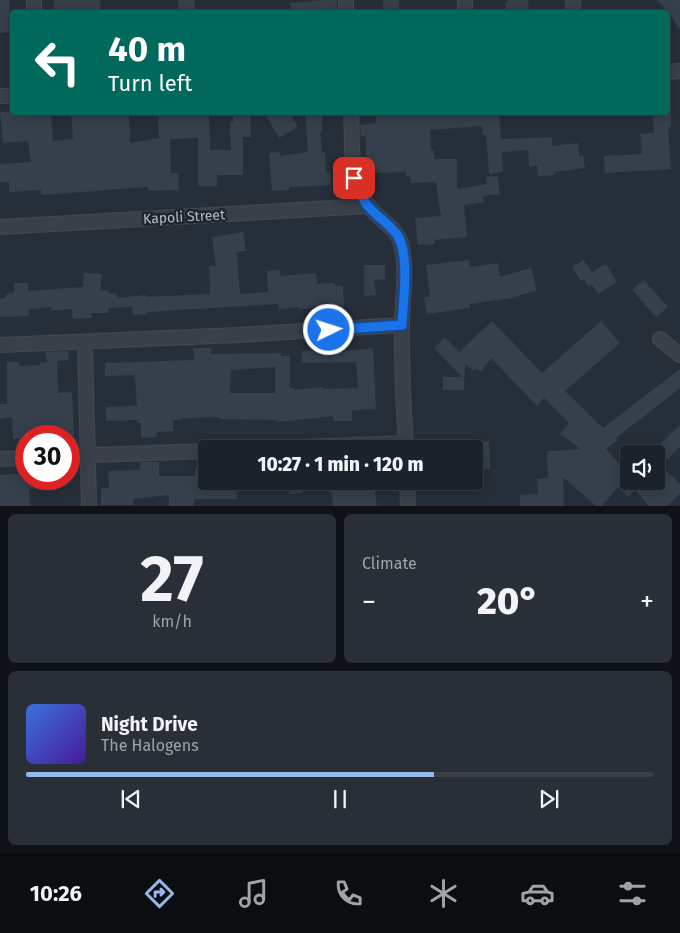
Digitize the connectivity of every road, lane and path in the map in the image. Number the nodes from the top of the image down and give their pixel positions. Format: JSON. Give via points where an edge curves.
{"nodes":[{"id":1,"x":351,"y":115,"type":"edge"},
{"id":2,"x":368,"y":206,"type":"junction"},
{"id":3,"x":0,"y":226,"type":"edge"},
{"id":4,"x":402,"y":325,"type":"junction"},
{"id":5,"x":660,"y":338,"type":"dead end"},
{"id":6,"x":85,"y":342,"type":"junction"},
{"id":7,"x":0,"y":345,"type":"edge"},
{"id":8,"x":680,"y":355,"type":"edge"},
{"id":9,"x":406,"y":440,"type":"edge"},
{"id":10,"x":198,"y":451,"type":"edge"},
{"id":11,"x":80,"y":456,"type":"edge"},
{"id":12,"x":89,"y":456,"type":"junction"},
{"id":13,"x":15,"y":458,"type":"edge"},
{"id":14,"x":0,"y":459,"type":"edge"},
{"id":15,"x":407,"y":490,"type":"edge"},
{"id":16,"x":90,"y":506,"type":"edge"},
{"id":17,"x":408,"y":506,"type":"edge"}],
"edges":[{"from":1,"to":2,"type":"street","via":[[354,178]]},
{"from":2,"to":3,"type":"street","name":"Kapoli Street"},
{"from":2,"to":4,"type":"street","via":[[386,222],[401,244],[404,268]]},
{"from":4,"to":6,"type":"street"},
{"from":4,"to":9,"type":"street"},
{"from":5,"to":8,"type":"street"},
{"from":6,"to":7,"type":"street"},
{"from":6,"to":12,"type":"street"},
{"from":10,"to":12,"type":"street"},
{"from":11,"to":12,"type":"street"},
{"from":12,"to":16,"type":"street"},
{"from":13,"to":14,"type":"street"},
{"from":15,"to":17,"type":"street"}]}
